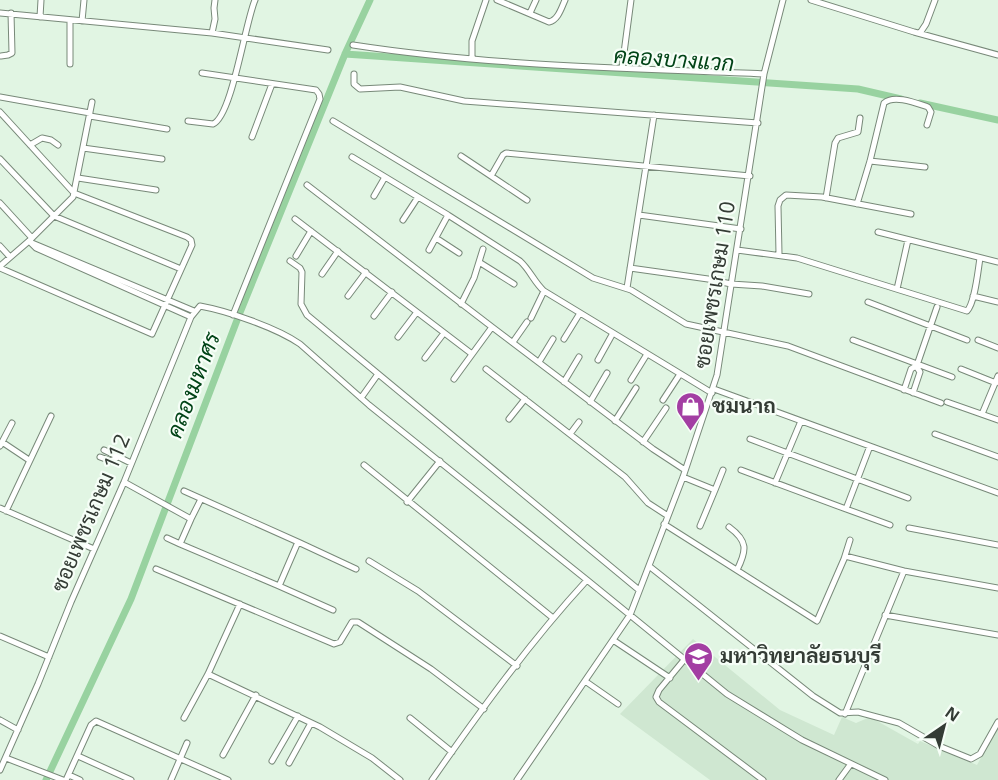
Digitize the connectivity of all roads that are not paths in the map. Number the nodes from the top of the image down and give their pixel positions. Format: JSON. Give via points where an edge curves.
{"nodes":[{"id":1,"x":41,"y":0,"type":"edge"},
{"id":2,"x":84,"y":0,"type":"edge"},
{"id":3,"x":215,"y":0,"type":"edge"},
{"id":4,"x":255,"y":0,"type":"edge"},
{"id":5,"x":486,"y":0,"type":"edge"},
{"id":6,"x":497,"y":0,"type":"edge"},
{"id":7,"x":536,"y":0,"type":"edge"},
{"id":8,"x":565,"y":0,"type":"edge"},
{"id":9,"x":631,"y":0,"type":"edge"},
{"id":10,"x":783,"y":0,"type":"edge"},
{"id":11,"x":811,"y":0,"type":"edge"},
{"id":12,"x":935,"y":0,"type":"edge"},
{"id":13,"x":0,"y":13,"type":"edge"},
{"id":14,"x":11,"y":14,"type":"junction"},
{"id":15,"x":530,"y":14,"type":"junction"},
{"id":16,"x":40,"y":17,"type":"junction"},
{"id":17,"x":70,"y":20,"type":"junction"},
{"id":18,"x":82,"y":21,"type":"junction"},
{"id":19,"x":212,"y":33,"type":"junction"},
{"id":20,"x":920,"y":33,"type":"junction"},
{"id":21,"x":243,"y":39,"type":"junction"},
{"id":22,"x":353,"y":45,"type":"dead end"},
{"id":23,"x":328,"y":50,"type":"dead end"},
{"id":24,"x":998,"y":55,"type":"edge"},
{"id":25,"x":1,"y":56,"type":"edge"},
{"id":26,"x":472,"y":59,"type":"junction"},
{"id":27,"x":70,"y":64,"type":"dead end"},
{"id":28,"x":622,"y":68,"type":"junction"},
{"id":29,"x":202,"y":73,"type":"dead end"},
{"id":30,"x":354,"y":74,"type":"dead end"},
{"id":31,"x":764,"y":76,"type":"junction"},
{"id":32,"x":235,"y":79,"type":"junction"},
{"id":33,"x":272,"y":84,"type":"junction"},
{"id":34,"x":0,"y":97,"type":"edge"},
{"id":35,"x":92,"y":102,"type":"dead end"},
{"id":36,"x":0,"y":112,"type":"edge"},
{"id":37,"x":90,"y":114,"type":"junction"},
{"id":38,"x":654,"y":115,"type":"junction"},
{"id":39,"x":860,"y":118,"type":"dead end"},
{"id":40,"x":188,"y":121,"type":"dead end"},
{"id":41,"x":333,"y":121,"type":"dead end"},
{"id":42,"x":758,"y":123,"type":"junction"},
{"id":43,"x":927,"y":125,"type":"dead end"},
{"id":44,"x":167,"y":129,"type":"dead end"},
{"id":45,"x":252,"y":137,"type":"dead end"},
{"id":46,"x":58,"y":145,"type":"dead end"},
{"id":47,"x":30,"y":146,"type":"junction"},
{"id":48,"x":83,"y":148,"type":"junction"},
{"id":49,"x":461,"y":156,"type":"dead end"},
{"id":50,"x":351,"y":157,"type":"dead end"},
{"id":51,"x":0,"y":159,"type":"edge"},
{"id":52,"x":162,"y":159,"type":"dead end"},
{"id":53,"x":870,"y":161,"type":"junction"},
{"id":54,"x":926,"y":167,"type":"dead end"},
{"id":55,"x":646,"y":168,"type":"junction"},
{"id":56,"x":491,"y":176,"type":"junction"},
{"id":57,"x":750,"y":176,"type":"junction"},
{"id":58,"x":385,"y":177,"type":"junction"},
{"id":59,"x":78,"y":178,"type":"junction"},
{"id":60,"x":307,"y":185,"type":"dead end"},
{"id":61,"x":156,"y":190,"type":"dead end"},
{"id":62,"x":74,"y":193,"type":"junction"},
{"id":63,"x":374,"y":196,"type":"dead end"},
{"id":64,"x":418,"y":197,"type":"junction"},
{"id":65,"x":826,"y":198,"type":"junction"},
{"id":66,"x":527,"y":200,"type":"dead end"},
{"id":67,"x":0,"y":203,"type":"edge"},
{"id":68,"x":857,"y":204,"type":"junction"},
{"id":69,"x":448,"y":214,"type":"junction"},
{"id":70,"x":911,"y":214,"type":"dead end"},
{"id":71,"x":639,"y":215,"type":"junction"},
{"id":72,"x":54,"y":216,"type":"junction"},
{"id":73,"x":296,"y":219,"type":"dead end"},
{"id":74,"x":403,"y":220,"type":"dead end"},
{"id":75,"x":741,"y":229,"type":"junction"},
{"id":76,"x":311,"y":231,"type":"junction"},
{"id":77,"x":878,"y":232,"type":"dead end"},
{"id":78,"x":436,"y":238,"type":"junction"},
{"id":79,"x":908,"y":240,"type":"junction"},
{"id":80,"x":31,"y":241,"type":"junction"},
{"id":81,"x":0,"y":246,"type":"edge"},
{"id":82,"x":483,"y":249,"type":"dead end"},
{"id":83,"x":429,"y":250,"type":"dead end"},
{"id":84,"x":737,"y":250,"type":"junction"},
{"id":85,"x":338,"y":251,"type":"junction"},
{"id":86,"x":459,"y":253,"type":"dead end"},
{"id":87,"x":779,"y":254,"type":"junction"},
{"id":88,"x":296,"y":256,"type":"dead end"},
{"id":89,"x":10,"y":257,"type":"junction"},
{"id":90,"x":980,"y":258,"type":"junction"},
{"id":91,"x":290,"y":261,"type":"dead end"},
{"id":92,"x":479,"y":262,"type":"junction"},
{"id":93,"x":998,"y":262,"type":"edge"},
{"id":94,"x":0,"y":267,"type":"edge"},
{"id":95,"x":630,"y":268,"type":"junction"},
{"id":96,"x":181,"y":269,"type":"junction"},
{"id":97,"x":366,"y":272,"type":"junction"},
{"id":98,"x":322,"y":274,"type":"dead end"},
{"id":99,"x":514,"y":284,"type":"dead end"},
{"id":100,"x":731,"y":284,"type":"junction"},
{"id":101,"x":627,"y":288,"type":"junction"},
{"id":102,"x":897,"y":289,"type":"junction"},
{"id":103,"x":543,"y":291,"type":"junction"},
{"id":104,"x":392,"y":292,"type":"junction"},
{"id":105,"x":809,"y":294,"type":"dead end"},
{"id":106,"x":348,"y":296,"type":"dead end"},
{"id":107,"x":973,"y":296,"type":"junction"},
{"id":108,"x":868,"y":302,"type":"dead end"},
{"id":109,"x":998,"y":302,"type":"edge"},
{"id":110,"x":166,"y":303,"type":"junction"},
{"id":111,"x":461,"y":304,"type":"junction"},
{"id":112,"x":937,"y":307,"type":"dead end"},
{"id":113,"x":417,"y":312,"type":"junction"},
{"id":114,"x":580,"y":313,"type":"junction"},
{"id":115,"x":193,"y":314,"type":"junction"},
{"id":116,"x":235,"y":316,"type":"junction"},
{"id":117,"x":374,"y":316,"type":"dead end"},
{"id":118,"x":931,"y":326,"type":"junction"},
{"id":119,"x":492,"y":327,"type":"junction"},
{"id":120,"x":444,"y":333,"type":"junction"},
{"id":121,"x":612,"y":333,"type":"junction"},
{"id":122,"x":725,"y":334,"type":"junction"},
{"id":123,"x":398,"y":336,"type":"dead end"},
{"id":124,"x":553,"y":339,"type":"dead end"},
{"id":125,"x":564,"y":339,"type":"dead end"},
{"id":126,"x":853,"y":340,"type":"dead end"},
{"id":127,"x":967,"y":340,"type":"dead end"},
{"id":128,"x":978,"y":340,"type":"dead end"},
{"id":129,"x":513,"y":342,"type":"junction"},
{"id":130,"x":998,"y":348,"type":"edge"},
{"id":131,"x":472,"y":354,"type":"junction"},
{"id":132,"x":647,"y":354,"type":"junction"},
{"id":133,"x":579,"y":357,"type":"dead end"},
{"id":134,"x":425,"y":358,"type":"dead end"},
{"id":135,"x":598,"y":360,"type":"dead end"},
{"id":136,"x":539,"y":362,"type":"junction"},
{"id":137,"x":917,"y":365,"type":"junction"},
{"id":138,"x":486,"y":369,"type":"dead end"},
{"id":139,"x":961,"y":369,"type":"dead end"},
{"id":140,"x":607,"y":373,"type":"dead end"},
{"id":141,"x":378,"y":374,"type":"junction"},
{"id":142,"x":680,"y":374,"type":"junction"},
{"id":143,"x":952,"y":377,"type":"dead end"},
{"id":144,"x":454,"y":378,"type":"dead end"},
{"id":145,"x":631,"y":380,"type":"dead end"},
{"id":146,"x":997,"y":381,"type":"edge"},
{"id":147,"x":564,"y":382,"type":"junction"},
{"id":148,"x":636,"y":388,"type":"dead end"},
{"id":149,"x":904,"y":390,"type":"junction"},
{"id":150,"x":713,"y":391,"type":"junction"},
{"id":151,"x":913,"y":393,"type":"junction"},
{"id":152,"x":361,"y":398,"type":"junction"},
{"id":153,"x":525,"y":399,"type":"junction"},
{"id":154,"x":663,"y":400,"type":"dead end"},
{"id":155,"x":590,"y":402,"type":"junction"},
{"id":156,"x":666,"y":408,"type":"dead end"},
{"id":157,"x":982,"y":414,"type":"junction"},
{"id":158,"x":51,"y":416,"type":"dead end"},
{"id":159,"x":509,"y":419,"type":"dead end"},
{"id":160,"x":998,"y":420,"type":"edge"},
{"id":161,"x":615,"y":421,"type":"junction"},
{"id":162,"x":801,"y":421,"type":"junction"},
{"id":163,"x":579,"y":422,"type":"dead end"},
{"id":164,"x":12,"y":423,"type":"dead end"},
{"id":165,"x":570,"y":434,"type":"junction"},
{"id":166,"x":934,"y":434,"type":"dead end"},
{"id":167,"x":750,"y":439,"type":"dead end"},
{"id":168,"x":643,"y":442,"type":"junction"},
{"id":169,"x":1,"y":444,"type":"edge"},
{"id":170,"x":870,"y":446,"type":"junction"},
{"id":171,"x":104,"y":450,"type":"dead end"},
{"id":172,"x":788,"y":454,"type":"junction"},
{"id":173,"x":100,"y":457,"type":"dead end"},
{"id":174,"x":118,"y":457,"type":"junction"},
{"id":175,"x":998,"y":457,"type":"edge"},
{"id":176,"x":29,"y":460,"type":"junction"},
{"id":177,"x":440,"y":461,"type":"junction"},
{"id":178,"x":131,"y":463,"type":"junction"},
{"id":179,"x":364,"y":465,"type":"dead end"},
{"id":180,"x":685,"y":470,"type":"junction"},
{"id":181,"x":723,"y":470,"type":"dead end"},
{"id":182,"x":741,"y":470,"type":"dead end"},
{"id":183,"x":683,"y":477,"type":"junction"},
{"id":184,"x":857,"y":479,"type":"junction"},
{"id":185,"x":124,"y":482,"type":"junction"},
{"id":186,"x":775,"y":483,"type":"junction"},
{"id":187,"x":715,"y":490,"type":"junction"},
{"id":188,"x":184,"y":491,"type":"dead end"},
{"id":189,"x":998,"y":493,"type":"edge"},
{"id":190,"x":908,"y":498,"type":"dead end"},
{"id":191,"x":201,"y":499,"type":"junction"},
{"id":192,"x":407,"y":502,"type":"junction"},
{"id":193,"x":846,"y":509,"type":"junction"},
{"id":194,"x":3,"y":510,"type":"edge"},
{"id":195,"x":668,"y":516,"type":"junction"},
{"id":196,"x":191,"y":519,"type":"junction"},
{"id":197,"x":664,"y":524,"type":"junction"},
{"id":198,"x":890,"y":525,"type":"dead end"},
{"id":199,"x":700,"y":526,"type":"dead end"},
{"id":200,"x":729,"y":527,"type":"dead end"},
{"id":201,"x":909,"y":528,"type":"dead end"},
{"id":202,"x":167,"y":538,"type":"dead end"},
{"id":203,"x":850,"y":540,"type":"dead end"},
{"id":204,"x":298,"y":542,"type":"junction"},
{"id":205,"x":180,"y":544,"type":"junction"},
{"id":206,"x":998,"y":545,"type":"edge"},
{"id":207,"x":94,"y":549,"type":"junction"},
{"id":208,"x":845,"y":556,"type":"junction"},
{"id":209,"x":369,"y":561,"type":"dead end"},
{"id":210,"x":648,"y":566,"type":"junction"},
{"id":211,"x":156,"y":568,"type":"dead end"},
{"id":212,"x":356,"y":569,"type":"dead end"},
{"id":213,"x":737,"y":570,"type":"junction"},
{"id":214,"x":904,"y":571,"type":"junction"},
{"id":215,"x":587,"y":580,"type":"junction"},
{"id":216,"x":279,"y":586,"type":"junction"},
{"id":217,"x":998,"y":588,"type":"edge"},
{"id":218,"x":639,"y":590,"type":"junction"},
{"id":219,"x":240,"y":604,"type":"junction"},
{"id":220,"x":333,"y":610,"type":"dead end"},
{"id":221,"x":630,"y":615,"type":"junction"},
{"id":222,"x":885,"y":615,"type":"junction"},
{"id":223,"x":553,"y":618,"type":"junction"},
{"id":224,"x":998,"y":635,"type":"edge"},
{"id":225,"x":0,"y":636,"type":"edge"},
{"id":226,"x":613,"y":640,"type":"junction"},
{"id":227,"x":49,"y":657,"type":"junction"},
{"id":228,"x":684,"y":660,"type":"junction"},
{"id":229,"x":517,"y":666,"type":"junction"},
{"id":230,"x":208,"y":674,"type":"junction"},
{"id":231,"x":670,"y":678,"type":"junction"},
{"id":232,"x":585,"y":681,"type":"junction"},
{"id":233,"x":256,"y":695,"type":"junction"},
{"id":234,"x":618,"y":704,"type":"dead end"},
{"id":235,"x":484,"y":709,"type":"junction"},
{"id":236,"x":845,"y":714,"type":"junction"},
{"id":237,"x":298,"y":716,"type":"junction"},
{"id":238,"x":184,"y":718,"type":"dead end"},
{"id":239,"x":410,"y":718,"type":"dead end"},
{"id":240,"x":0,"y":720,"type":"edge"},
{"id":241,"x":311,"y":723,"type":"junction"},
{"id":242,"x":998,"y":723,"type":"edge"},
{"id":243,"x":18,"y":730,"type":"junction"},
{"id":244,"x":187,"y":743,"type":"dead end"},
{"id":245,"x":452,"y":752,"type":"junction"},
{"id":246,"x":223,"y":755,"type":"dead end"},
{"id":247,"x":78,"y":756,"type":"junction"},
{"id":248,"x":6,"y":758,"type":"junction"},
{"id":249,"x":180,"y":759,"type":"junction"},
{"id":250,"x":272,"y":761,"type":"dead end"},
{"id":251,"x":289,"y":763,"type":"dead end"},
{"id":252,"x":850,"y":765,"type":"junction"},
{"id":253,"x":0,"y":771,"type":"edge"},
{"id":254,"x":65,"y":779,"type":"edge"},
{"id":255,"x":80,"y":780,"type":"edge"},
{"id":256,"x":131,"y":780,"type":"edge"},
{"id":257,"x":171,"y":780,"type":"edge"},
{"id":258,"x":228,"y":780,"type":"edge"},
{"id":259,"x":400,"y":780,"type":"edge"},
{"id":260,"x":432,"y":780,"type":"edge"},
{"id":261,"x":517,"y":780,"type":"edge"},
{"id":262,"x":763,"y":780,"type":"edge"},
{"id":263,"x":839,"y":780,"type":"edge"},
{"id":264,"x":885,"y":780,"type":"edge"}],
"edges":[{"from":1,"to":16,"type":"street"},
{"from":2,"to":18,"type":"street"},
{"from":3,"to":19,"type":"street"},
{"from":4,"to":21,"type":"street"},
{"from":5,"to":26,"type":"street","via":[[472,41]]},
{"from":6,"to":15,"type":"street"},
{"from":7,"to":15,"type":"street"},
{"from":8,"to":15,"type":"street","via":[[553,21],[545,22]]},
{"from":9,"to":28,"type":"street"},
{"from":10,"to":31,"type":"street","name":"ซอยเพชรเกษม 110"},
{"from":11,"to":20,"type":"street"},
{"from":12,"to":20,"type":"street"},
{"from":13,"to":14,"type":"street"},
{"from":14,"to":16,"type":"street"},
{"from":14,"to":25,"type":"street","via":[[12,52]]},
{"from":16,"to":17,"type":"street"},
{"from":17,"to":18,"type":"street"},
{"from":17,"to":27,"type":"street"},
{"from":18,"to":19,"type":"street"},
{"from":19,"to":21,"type":"street"},
{"from":20,"to":24,"type":"street"},
{"from":21,"to":23,"type":"street"},
{"from":21,"to":32,"type":"street"},
{"from":22,"to":26,"type":"street"},
{"from":26,"to":28,"type":"street"},
{"from":28,"to":31,"type":"street"},
{"from":29,"to":32,"type":"street"},
{"from":30,"to":38,"type":"street","via":[[354,84],[360,89],[400,87],[464,101]]},
{"from":31,"to":42,"type":"street","name":"ซอยเพชรเกษม 110"},
{"from":32,"to":33,"type":"street"},
{"from":32,"to":40,"type":"street","via":[[218,122]]},
{"from":33,"to":45,"type":"street"},
{"from":33,"to":116,"type":"street","via":[[316,90],[320,99]]},
{"from":34,"to":37,"type":"street"},
{"from":35,"to":37,"type":"street"},
{"from":36,"to":47,"type":"street"},
{"from":37,"to":44,"type":"street"},
{"from":37,"to":48,"type":"street"},
{"from":38,"to":42,"type":"street"},
{"from":38,"to":55,"type":"street"},
{"from":39,"to":65,"type":"street","via":[[858,132],[838,138],[835,143]]},
{"from":41,"to":101,"type":"street","via":[[600,282]]},
{"from":42,"to":57,"type":"street","name":"ซอยเพชรเกษม 110"},
{"from":43,"to":53,"type":"street","via":[[931,112],[928,107],[886,101]]},
{"from":46,"to":47,"type":"street","via":[[42,138]]},
{"from":47,"to":62,"type":"street"},
{"from":48,"to":52,"type":"street"},
{"from":48,"to":59,"type":"street"},
{"from":49,"to":56,"type":"street"},
{"from":50,"to":58,"type":"street"},
{"from":51,"to":72,"type":"street"},
{"from":53,"to":54,"type":"street"},
{"from":53,"to":68,"type":"street"},
{"from":55,"to":56,"type":"street","via":[[506,153]]},
{"from":55,"to":57,"type":"street"},
{"from":55,"to":71,"type":"street"},
{"from":56,"to":66,"type":"street"},
{"from":57,"to":75,"type":"street","name":"ซอยเพชรเกษม 110"},
{"from":58,"to":63,"type":"street"},
{"from":58,"to":64,"type":"street"},
{"from":59,"to":61,"type":"street"},
{"from":59,"to":62,"type":"street"},
{"from":60,"to":111,"type":"street"},
{"from":62,"to":72,"type":"street"},
{"from":62,"to":96,"type":"street","via":[[191,240]]},
{"from":64,"to":69,"type":"street"},
{"from":64,"to":74,"type":"street"},
{"from":65,"to":68,"type":"street"},
{"from":65,"to":87,"type":"street","via":[[789,194],[781,198]]},
{"from":67,"to":80,"type":"street"},
{"from":68,"to":70,"type":"street"},
{"from":69,"to":78,"type":"street"},
{"from":69,"to":103,"type":"street","via":[[520,261]]},
{"from":71,"to":75,"type":"street"},
{"from":71,"to":95,"type":"street"},
{"from":72,"to":80,"type":"street"},
{"from":72,"to":96,"type":"street"},
{"from":73,"to":76,"type":"street"},
{"from":75,"to":84,"type":"street","name":"ซอยเพชรเกษม 110"},
{"from":76,"to":85,"type":"street"},
{"from":76,"to":88,"type":"street"},
{"from":77,"to":79,"type":"street"},
{"from":78,"to":83,"type":"street"},
{"from":78,"to":86,"type":"street"},
{"from":79,"to":90,"type":"street"},
{"from":79,"to":102,"type":"street"},
{"from":80,"to":89,"type":"street"},
{"from":80,"to":110,"type":"street"},
{"from":81,"to":89,"type":"street"},
{"from":82,"to":92,"type":"street"},
{"from":84,"to":87,"type":"street"},
{"from":84,"to":100,"type":"street","name":"ซอยเพชรเกษม 110"},
{"from":85,"to":97,"type":"street"},
{"from":85,"to":98,"type":"street"},
{"from":87,"to":102,"type":"street"},
{"from":89,"to":94,"type":"street"},
{"from":90,"to":93,"type":"street"},
{"from":90,"to":107,"type":"street"},
{"from":91,"to":141,"type":"street","via":[[302,272],[301,304],[307,315]]},
{"from":92,"to":99,"type":"street"},
{"from":92,"to":111,"type":"street"},
{"from":94,"to":110,"type":"street","via":[[148,334],[154,332]]},
{"from":95,"to":100,"type":"street"},
{"from":95,"to":101,"type":"street"},
{"from":96,"to":110,"type":"street"},
{"from":97,"to":104,"type":"street"},
{"from":97,"to":106,"type":"street"},
{"from":100,"to":105,"type":"street"},
{"from":100,"to":122,"type":"street","name":"ซอยเพชรเกษม 110"},
{"from":101,"to":122,"type":"street","via":[[686,324]]},
{"from":102,"to":107,"type":"street","via":[[967,310]]},
{"from":103,"to":114,"type":"street"},
{"from":103,"to":129,"type":"street"},
{"from":104,"to":113,"type":"street"},
{"from":104,"to":117,"type":"street"},
{"from":107,"to":109,"type":"street"},
{"from":108,"to":118,"type":"street"},
{"from":110,"to":115,"type":"street"},
{"from":111,"to":119,"type":"street"},
{"from":112,"to":118,"type":"street"},
{"from":113,"to":120,"type":"street"},
{"from":113,"to":123,"type":"street"},
{"from":114,"to":121,"type":"street"},
{"from":114,"to":125,"type":"street"},
{"from":115,"to":116,"type":"street","via":[[200,306]]},
{"from":115,"to":178,"type":"street","name":"ซอยเพชรเกษม 112"},
{"from":116,"to":152,"type":"street","via":[[294,340]]},
{"from":118,"to":127,"type":"street"},
{"from":118,"to":137,"type":"street"},
{"from":119,"to":129,"type":"street"},
{"from":119,"to":131,"type":"street"},
{"from":120,"to":131,"type":"street"},
{"from":120,"to":134,"type":"street"},
{"from":121,"to":132,"type":"street"},
{"from":121,"to":135,"type":"street"},
{"from":122,"to":149,"type":"street","via":[[788,346]]},
{"from":122,"to":150,"type":"street","name":"ซอยเพชรเกษม 110"},
{"from":124,"to":136,"type":"street"},
{"from":126,"to":137,"type":"street"},
{"from":128,"to":130,"type":"street"},
{"from":129,"to":136,"type":"street"},
{"from":131,"to":144,"type":"street"},
{"from":132,"to":142,"type":"street"},
{"from":132,"to":145,"type":"street"},
{"from":133,"to":147,"type":"street"},
{"from":136,"to":147,"type":"street"},
{"from":137,"to":143,"type":"street"},
{"from":137,"to":149,"type":"street","via":[[911,369]]},
{"from":137,"to":151,"type":"street","via":[[920,372]]},
{"from":138,"to":153,"type":"street"},
{"from":139,"to":146,"type":"street"},
{"from":140,"to":155,"type":"street"},
{"from":141,"to":152,"type":"street"},
{"from":141,"to":218,"type":"street"},
{"from":142,"to":150,"type":"street"},
{"from":142,"to":154,"type":"street"},
{"from":146,"to":157,"type":"street"},
{"from":147,"to":155,"type":"street"},
{"from":148,"to":161,"type":"street"},
{"from":149,"to":151,"type":"street"},
{"from":150,"to":162,"type":"street"},
{"from":150,"to":180,"type":"street","name":"ซอยเพชรเกษม 110"},
{"from":151,"to":157,"type":"street"},
{"from":152,"to":177,"type":"street"},
{"from":153,"to":159,"type":"street"},
{"from":153,"to":165,"type":"street"},
{"from":155,"to":161,"type":"street"},
{"from":156,"to":168,"type":"street"},
{"from":157,"to":160,"type":"street"},
{"from":158,"to":176,"type":"street"},
{"from":161,"to":168,"type":"street"},
{"from":162,"to":170,"type":"street"},
{"from":162,"to":172,"type":"street"},
{"from":163,"to":165,"type":"street"},
{"from":164,"to":169,"type":"street"},
{"from":165,"to":195,"type":"street"},
{"from":166,"to":175,"type":"street"},
{"from":167,"to":172,"type":"street"},
{"from":168,"to":180,"type":"street"},
{"from":169,"to":176,"type":"street"},
{"from":170,"to":184,"type":"street"},
{"from":170,"to":189,"type":"street"},
{"from":171,"to":174,"type":"street"},
{"from":172,"to":184,"type":"street"},
{"from":172,"to":186,"type":"street"},
{"from":173,"to":174,"type":"street","via":[[111,461]]},
{"from":174,"to":178,"type":"street"},
{"from":176,"to":194,"type":"street"},
{"from":177,"to":192,"type":"street"},
{"from":177,"to":215,"type":"street"},
{"from":178,"to":185,"type":"street","name":"ซอยเพชรเกษม 112"},
{"from":179,"to":192,"type":"street"},
{"from":180,"to":183,"type":"street","name":"ซอยเพชรเกษม 110"},
{"from":181,"to":187,"type":"street"},
{"from":182,"to":186,"type":"street"},
{"from":183,"to":187,"type":"street"},
{"from":183,"to":195,"type":"street","name":"ซอยเพชรเกษม 110"},
{"from":184,"to":190,"type":"street"},
{"from":184,"to":193,"type":"street"},
{"from":185,"to":196,"type":"street"},
{"from":185,"to":207,"type":"street","name":"ซอยเพชรเกษม 112"},
{"from":186,"to":193,"type":"street"},
{"from":187,"to":199,"type":"street"},
{"from":188,"to":191,"type":"street"},
{"from":191,"to":196,"type":"street"},
{"from":191,"to":204,"type":"street"},
{"from":192,"to":223,"type":"street"},
{"from":193,"to":198,"type":"street"},
{"from":194,"to":207,"type":"street"},
{"from":195,"to":197,"type":"street","name":"ซอยเพชรเกษม 110"},
{"from":196,"to":205,"type":"street"},
{"from":197,"to":210,"type":"street","name":"ซอยเพชรเกษม 110"},
{"from":197,"to":213,"type":"street"},
{"from":200,"to":213,"type":"street","via":[[745,547]]},
{"from":201,"to":206,"type":"street"},
{"from":202,"to":205,"type":"street"},
{"from":203,"to":208,"type":"street"},
{"from":204,"to":212,"type":"street"},
{"from":204,"to":216,"type":"street"},
{"from":205,"to":216,"type":"street"},
{"from":207,"to":227,"type":"street","name":"ซอยเพชรเกษม 112"},
{"from":208,"to":213,"type":"street","via":[[817,621]]},
{"from":208,"to":214,"type":"street"},
{"from":209,"to":229,"type":"street","via":[[418,591]]},
{"from":210,"to":218,"type":"street","name":"ซอยเพชรเกษม 110"},
{"from":210,"to":236,"type":"street","via":[[813,696]]},
{"from":211,"to":219,"type":"street"},
{"from":214,"to":217,"type":"street"},
{"from":214,"to":222,"type":"street"},
{"from":215,"to":221,"type":"street"},
{"from":215,"to":223,"type":"street"},
{"from":216,"to":220,"type":"street"},
{"from":218,"to":221,"type":"street","name":"ซอยเพชรเกษม 110"},
{"from":219,"to":230,"type":"street"},
{"from":219,"to":235,"type":"street","via":[[334,644],[340,642],[352,622],[358,622]]},
{"from":221,"to":226,"type":"street","name":"ซอยเพชรเกษม 110"},
{"from":221,"to":228,"type":"street"},
{"from":222,"to":224,"type":"street"},
{"from":222,"to":236,"type":"street"},
{"from":223,"to":229,"type":"street"},
{"from":225,"to":227,"type":"street"},
{"from":226,"to":231,"type":"street"},
{"from":226,"to":232,"type":"street","name":"ซอยเพชรเกษม 110"},
{"from":227,"to":243,"type":"street","name":"ซอยเพชรเกษม 112"},
{"from":228,"to":231,"type":"street"},
{"from":228,"to":252,"type":"street","via":[[727,694]]},
{"from":229,"to":235,"type":"street"},
{"from":230,"to":233,"type":"street"},
{"from":230,"to":238,"type":"street"},
{"from":231,"to":262,"type":"street","via":[[659,690],[659,702]]},
{"from":232,"to":234,"type":"street"},
{"from":232,"to":261,"type":"street","name":"ซอยเพชรเกษม 110"},
{"from":233,"to":237,"type":"street"},
{"from":233,"to":246,"type":"street"},
{"from":235,"to":245,"type":"street"},
{"from":236,"to":242,"type":"street","via":[[858,712],[899,723],[971,759],[980,754]]},
{"from":237,"to":241,"type":"street"},
{"from":237,"to":250,"type":"street"},
{"from":239,"to":245,"type":"street"},
{"from":240,"to":243,"type":"street"},
{"from":241,"to":251,"type":"street"},
{"from":241,"to":259,"type":"street","via":[[372,758]]},
{"from":243,"to":248,"type":"street","name":"ซอยเพชรเกษม 112"},
{"from":244,"to":249,"type":"street"},
{"from":245,"to":260,"type":"street"},
{"from":247,"to":249,"type":"street","via":[[96,721]]},
{"from":247,"to":254,"type":"street"},
{"from":247,"to":256,"type":"street"},
{"from":248,"to":253,"type":"street","name":"ซอยเพชรเกษม 112"},
{"from":248,"to":254,"type":"street"},
{"from":249,"to":257,"type":"street"},
{"from":249,"to":258,"type":"street"},
{"from":252,"to":263,"type":"street"},
{"from":252,"to":264,"type":"street"},
{"from":254,"to":255,"type":"street"}]}
